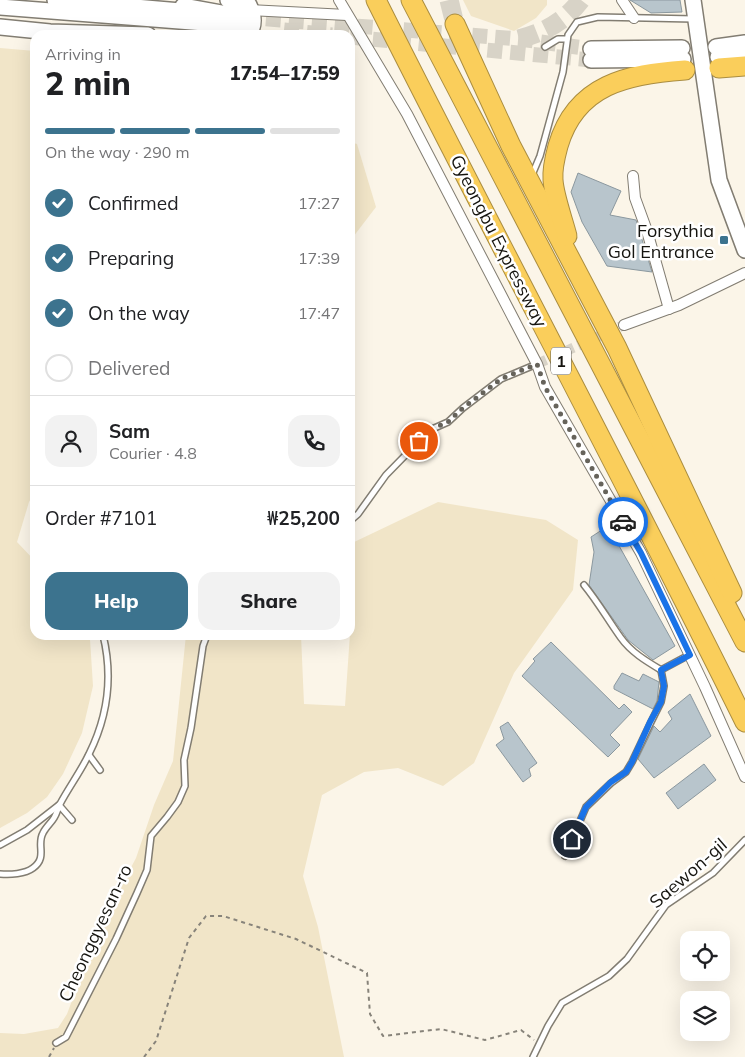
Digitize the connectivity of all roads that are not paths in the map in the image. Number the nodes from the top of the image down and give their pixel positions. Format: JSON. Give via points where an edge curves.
{"nodes":[{"id":1,"x":55,"y":0,"type":"edge"},
{"id":2,"x":133,"y":0,"type":"edge"},
{"id":3,"x":228,"y":0,"type":"edge"},
{"id":4,"x":339,"y":0,"type":"edge"},
{"id":5,"x":365,"y":0,"type":"edge"},
{"id":6,"x":376,"y":0,"type":"edge"},
{"id":7,"x":411,"y":0,"type":"edge"},
{"id":8,"x":622,"y":0,"type":"edge"},
{"id":9,"x":693,"y":0,"type":"edge"},
{"id":10,"x":165,"y":2,"type":"edge"},
{"id":11,"x":0,"y":7,"type":"edge"},
{"id":12,"x":347,"y":15,"type":"junction"},
{"id":13,"x":0,"y":17,"type":"edge"},
{"id":14,"x":634,"y":18,"type":"junction"},
{"id":15,"x":695,"y":19,"type":"junction"},
{"id":16,"x":151,"y":20,"type":"junction"},
{"id":17,"x":246,"y":22,"type":"edge"},
{"id":18,"x":455,"y":24,"type":"tunnel mouth"},
{"id":19,"x":0,"y":27,"type":"edge"},
{"id":20,"x":30,"y":30,"type":"edge"},
{"id":21,"x":567,"y":39,"type":"junction"},
{"id":22,"x":745,"y":43,"type":"edge"},
{"id":23,"x":545,"y":47,"type":"dead end"},
{"id":24,"x":403,"y":54,"type":"junction"},
{"id":25,"x":591,"y":55,"type":"tunnel mouth"},
{"id":26,"x":745,"y":55,"type":"edge"},
{"id":27,"x":718,"y":57,"type":"junction"},
{"id":28,"x":683,"y":59,"type":"joint"},
{"id":29,"x":745,"y":66,"type":"edge"},
{"id":30,"x":633,"y":176,"type":"dead end"},
{"id":31,"x":529,"y":180,"type":"junction"},
{"id":32,"x":745,"y":250,"type":"edge"},
{"id":33,"x":745,"y":273,"type":"edge"},
{"id":34,"x":669,"y":309,"type":"junction"},
{"id":35,"x":602,"y":320,"type":"junction"},
{"id":36,"x":624,"y":324,"type":"tunnel mouth"},
{"id":37,"x":537,"y":364,"type":"junction"},
{"id":38,"x":355,"y":517,"type":"edge"},
{"id":39,"x":584,"y":585,"type":"dead end"},
{"id":40,"x":745,"y":629,"type":"edge"},
{"id":41,"x":104,"y":640,"type":"edge"},
{"id":42,"x":205,"y":640,"type":"edge"},
{"id":43,"x":745,"y":642,"type":"edge"},
{"id":44,"x":690,"y":655,"type":"junction"},
{"id":45,"x":661,"y":670,"type":"junction"},
{"id":46,"x":745,"y":722,"type":"edge"},
{"id":47,"x":89,"y":755,"type":"junction"},
{"id":48,"x":100,"y":770,"type":"dead end"},
{"id":49,"x":745,"y":777,"type":"edge"},
{"id":50,"x":59,"y":805,"type":"junction"},
{"id":51,"x":72,"y":820,"type":"dead end"},
{"id":52,"x":745,"y":840,"type":"edge"},
{"id":53,"x":0,"y":845,"type":"edge"},
{"id":54,"x":565,"y":856,"type":"dead end"},
{"id":55,"x":0,"y":874,"type":"edge"},
{"id":56,"x":56,"y":1043,"type":"road end"},
{"id":57,"x":533,"y":1057,"type":"edge"}],
"edges":[{"from":1,"to":17,"type":"main road"},
{"from":2,"to":10,"type":"main road"},
{"from":3,"to":17,"type":"main road","via":[[249,5]]},
{"from":4,"to":12,"type":"street"},
{"from":5,"to":24,"type":"highway"},
{"from":6,"to":24,"type":"highway","name":"Gyeongbu Expressway","number":"1"},
{"from":7,"to":43,"type":"highway","name":"Gyeongbu Expressway","number":"1"},
{"from":8,"to":14,"type":"street"},
{"from":9,"to":15,"type":"main road"},
{"from":10,"to":17,"type":"main road"},
{"from":11,"to":16,"type":"main road"},
{"from":12,"to":17,"type":"street"},
{"from":12,"to":37,"type":"street","via":[[406,114]]},
{"from":13,"to":16,"type":"main road","via":[[68,23]]},
{"from":14,"to":15,"type":"lane"},
{"from":14,"to":21,"type":"lane","via":[[598,18],[577,22]]},
{"from":15,"to":32,"type":"main road","via":[[719,180]]},
{"from":16,"to":17,"type":"main road"},
{"from":18,"to":31,"type":"highway"},
{"from":19,"to":20,"type":"main road"},
{"from":21,"to":23,"type":"lane","via":[[558,39]]},
{"from":21,"to":31,"type":"lane","via":[[564,72],[540,156]]},
{"from":22,"to":27,"type":"main road"},
{"from":24,"to":46,"type":"highway","name":"Gyeongbu Expressway","number":"1"},
{"from":25,"to":28,"type":"main road"},
{"from":26,"to":27,"type":"main road"},
{"from":27,"to":29,"type":"highway"},
{"from":28,"to":35,"type":"highway","via":[[612,83],[596,92],[571,116],[563,131],[553,180],[569,245]]},
{"from":30,"to":34,"type":"street","via":[[635,198]]},
{"from":31,"to":35,"type":"highway"},
{"from":33,"to":34,"type":"street"},
{"from":34,"to":36,"type":"street"},
{"from":35,"to":40,"type":"highway","via":[[726,579]]},
{"from":37,"to":38,"type":"lane","via":[[501,379],[448,422],[430,430],[386,475]]},
{"from":37,"to":44,"type":"street","via":[[545,387],[641,553]]},
{"from":39,"to":45,"type":"lane","via":[[621,639],[642,659]]},
{"from":41,"to":47,"type":"lane","via":[[109,677],[104,712]]},
{"from":42,"to":56,"type":"lane","name":"Cheonggyesan-ro","via":[[184,760],[185,786],[151,836],[147,870],[116,939],[66,1037]]},
{"from":44,"to":45,"type":"lane"},
{"from":44,"to":49,"type":"street"},
{"from":45,"to":54,"type":"lane","via":[[664,686],[661,702],[632,762],[626,772],[586,807]]},
{"from":47,"to":48,"type":"lane"},
{"from":47,"to":50,"type":"lane"},
{"from":50,"to":51,"type":"lane"},
{"from":50,"to":53,"type":"lane","via":[[27,830]]},
{"from":50,"to":55,"type":"lane","via":[[54,820],[40,838],[41,858],[34,868],[16,874]]},
{"from":52,"to":57,"type":"lane","name":"Saewon-gil","via":[[713,873],[666,905],[627,959],[609,976],[562,1003]]}]}
